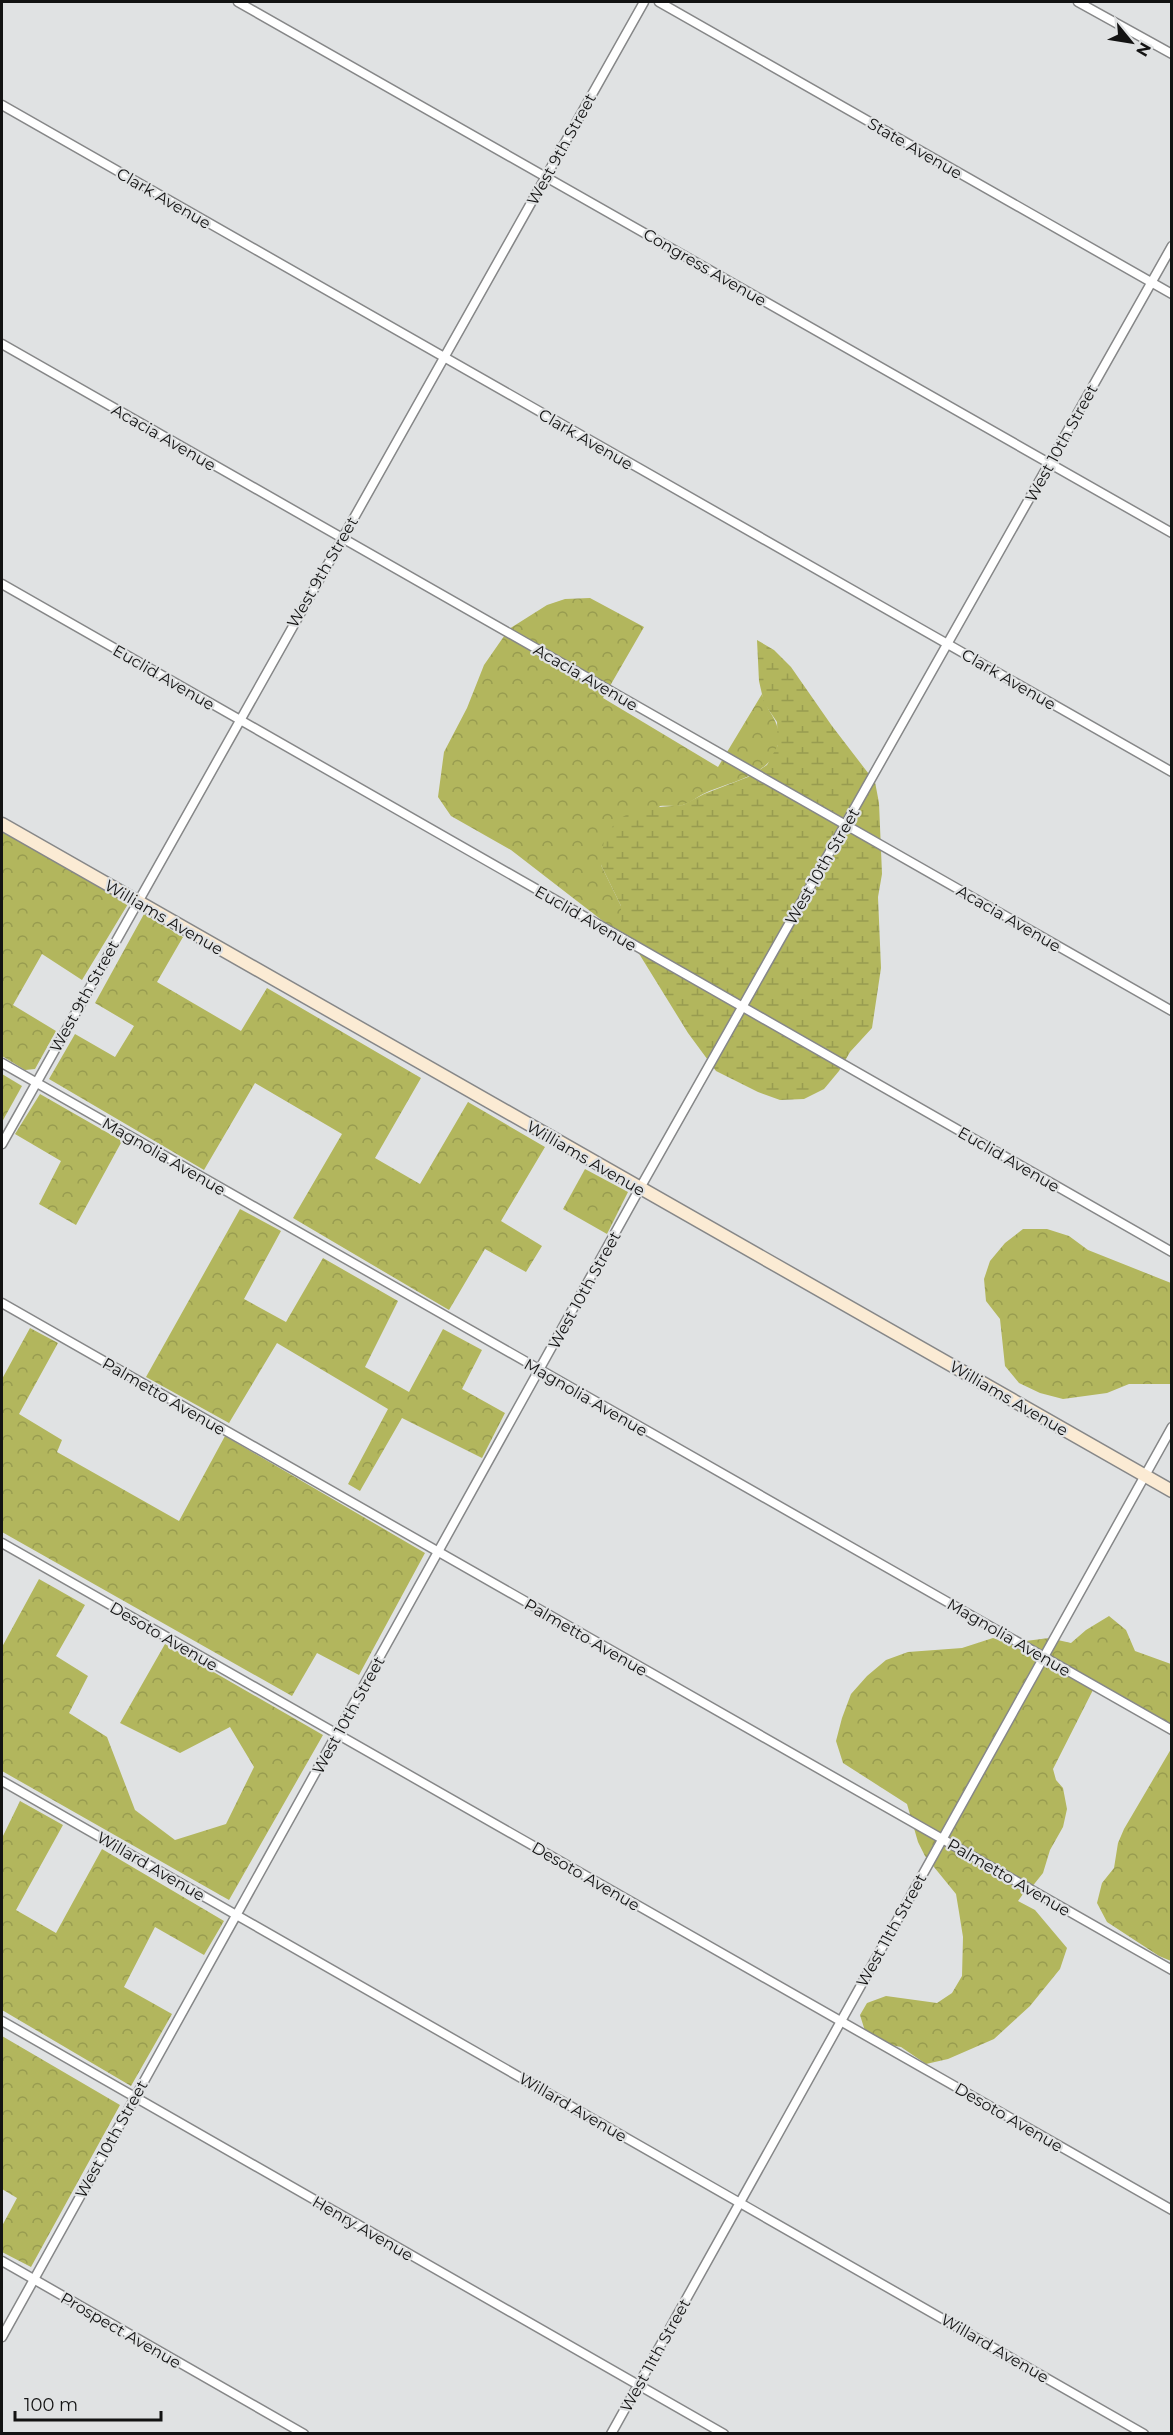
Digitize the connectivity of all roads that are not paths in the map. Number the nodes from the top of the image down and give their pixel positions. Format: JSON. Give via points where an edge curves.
{"nodes":[{"id":1,"x":238,"y":2,"type":"edge"},
{"id":2,"x":644,"y":2,"type":"edge"},
{"id":3,"x":659,"y":2,"type":"edge"},
{"id":4,"x":1078,"y":2,"type":"edge"},
{"id":5,"x":1172,"y":54,"type":"edge"},
{"id":6,"x":2,"y":105,"type":"edge"},
{"id":7,"x":545,"y":176,"type":"junction"},
{"id":8,"x":1172,"y":246,"type":"edge"},
{"id":9,"x":1151,"y":282,"type":"junction"},
{"id":10,"x":1172,"y":294,"type":"edge"},
{"id":11,"x":2,"y":344,"type":"edge"},
{"id":12,"x":444,"y":357,"type":"junction"},
{"id":13,"x":1049,"y":463,"type":"junction"},
{"id":14,"x":1172,"y":533,"type":"edge"},
{"id":15,"x":342,"y":538,"type":"junction"},
{"id":16,"x":2,"y":584,"type":"edge"},
{"id":17,"x":947,"y":644,"type":"junction"},
{"id":18,"x":239,"y":720,"type":"junction"},
{"id":19,"x":1172,"y":772,"type":"edge"},
{"id":20,"x":2,"y":824,"type":"edge"},
{"id":21,"x":845,"y":825,"type":"junction"},
{"id":22,"x":136,"y":901,"type":"junction"},
{"id":23,"x":742,"y":1007,"type":"junction"},
{"id":24,"x":1172,"y":1011,"type":"edge"},
{"id":25,"x":2,"y":1063,"type":"edge"},
{"id":26,"x":36,"y":1083,"type":"junction"},
{"id":27,"x":2,"y":1144,"type":"edge"},
{"id":28,"x":640,"y":1188,"type":"junction"},
{"id":29,"x":1172,"y":1251,"type":"edge"},
{"id":30,"x":2,"y":1303,"type":"edge"},
{"id":31,"x":539,"y":1370,"type":"junction"},
{"id":32,"x":1172,"y":1427,"type":"edge"},
{"id":33,"x":1144,"y":1475,"type":"junction"},
{"id":34,"x":1172,"y":1491,"type":"edge"},
{"id":35,"x":2,"y":1543,"type":"edge"},
{"id":36,"x":438,"y":1552,"type":"junction"},
{"id":37,"x":1043,"y":1657,"type":"junction"},
{"id":38,"x":1172,"y":1730,"type":"edge"},
{"id":39,"x":337,"y":1734,"type":"junction"},
{"id":40,"x":2,"y":1781,"type":"edge"},
{"id":41,"x":942,"y":1839,"type":"junction"},
{"id":42,"x":236,"y":1916,"type":"junction"},
{"id":43,"x":1172,"y":1970,"type":"edge"},
{"id":44,"x":2,"y":2021,"type":"edge"},
{"id":45,"x":841,"y":2021,"type":"junction"},
{"id":46,"x":135,"y":2097,"type":"junction"},
{"id":47,"x":739,"y":2202,"type":"junction"},
{"id":48,"x":1172,"y":2210,"type":"edge"},
{"id":49,"x":2,"y":2261,"type":"edge"},
{"id":50,"x":33,"y":2280,"type":"junction"},
{"id":51,"x":2,"y":2337,"type":"edge"},
{"id":52,"x":638,"y":2385,"type":"junction"},
{"id":53,"x":304,"y":2433,"type":"edge"},
{"id":54,"x":611,"y":2433,"type":"edge"},
{"id":55,"x":724,"y":2433,"type":"edge"},
{"id":56,"x":1144,"y":2433,"type":"edge"}],
"edges":[{"from":1,"to":7,"type":"street","name":"Congress Avenue"},
{"from":2,"to":7,"type":"street","name":"West 9th Street"},
{"from":3,"to":9,"type":"street","name":"State Avenue"},
{"from":4,"to":5,"type":"street"},
{"from":6,"to":12,"type":"street","name":"Clark Avenue"},
{"from":7,"to":12,"type":"street","name":"West 9th Street"},
{"from":7,"to":13,"type":"street","name":"Congress Avenue"},
{"from":8,"to":9,"type":"street","name":"West 10th Street"},
{"from":9,"to":10,"type":"street","name":"State Avenue"},
{"from":9,"to":13,"type":"street","name":"West 10th Street"},
{"from":11,"to":15,"type":"street","name":"Acacia Avenue"},
{"from":12,"to":15,"type":"street","name":"West 9th Street"},
{"from":12,"to":17,"type":"street","name":"Clark Avenue"},
{"from":13,"to":14,"type":"street","name":"Congress Avenue"},
{"from":13,"to":17,"type":"street","name":"West 10th Street"},
{"from":15,"to":18,"type":"street","name":"West 9th Street"},
{"from":15,"to":21,"type":"street","name":"Acacia Avenue"},
{"from":16,"to":18,"type":"street","name":"Euclid Avenue"},
{"from":17,"to":19,"type":"street","name":"Clark Avenue"},
{"from":17,"to":21,"type":"street","name":"West 10th Street"},
{"from":18,"to":22,"type":"street","name":"West 9th Street"},
{"from":18,"to":23,"type":"street","name":"Euclid Avenue"},
{"from":20,"to":22,"type":"street","name":"Williams Avenue"},
{"from":21,"to":23,"type":"street","name":"West 10th Street"},
{"from":21,"to":24,"type":"street","name":"Acacia Avenue"},
{"from":22,"to":26,"type":"street","name":"West 9th Street"},
{"from":22,"to":28,"type":"street","name":"Williams Avenue"},
{"from":23,"to":28,"type":"street","name":"West 10th Street"},
{"from":23,"to":29,"type":"street","name":"Euclid Avenue"},
{"from":25,"to":26,"type":"street","name":"Magnolia Avenue"},
{"from":26,"to":27,"type":"street","name":"West 9th Street"},
{"from":26,"to":31,"type":"street","name":"Magnolia Avenue"},
{"from":28,"to":31,"type":"street","name":"West 10th Street"},
{"from":28,"to":33,"type":"street","name":"Williams Avenue"},
{"from":30,"to":36,"type":"street","name":"Palmetto Avenue"},
{"from":31,"to":36,"type":"street","name":"West 10th Street"},
{"from":31,"to":37,"type":"street","name":"Magnolia Avenue"},
{"from":32,"to":33,"type":"street","name":"West 11th Street"},
{"from":33,"to":34,"type":"street","name":"Williams Avenue"},
{"from":33,"to":37,"type":"street","name":"West 11th Street"},
{"from":35,"to":39,"type":"street","name":"Desoto Avenue"},
{"from":36,"to":39,"type":"street","name":"West 10th Street"},
{"from":36,"to":41,"type":"street","name":"Palmetto Avenue"},
{"from":37,"to":38,"type":"street","name":"Magnolia Avenue"},
{"from":37,"to":41,"type":"street","name":"West 11th Street"},
{"from":39,"to":42,"type":"street","name":"West 10th Street"},
{"from":39,"to":45,"type":"street","name":"Desoto Avenue"},
{"from":40,"to":42,"type":"street","name":"Willard Avenue"},
{"from":41,"to":43,"type":"street","name":"Palmetto Avenue"},
{"from":41,"to":45,"type":"street","name":"West 11th Street"},
{"from":42,"to":46,"type":"street","name":"West 10th Street"},
{"from":42,"to":47,"type":"street","name":"Willard Avenue"},
{"from":44,"to":46,"type":"street","name":"Henry Avenue"},
{"from":45,"to":47,"type":"street","name":"West 11th Street"},
{"from":45,"to":48,"type":"street","name":"Desoto Avenue"},
{"from":46,"to":50,"type":"street","name":"West 10th Street"},
{"from":46,"to":52,"type":"street","name":"Henry Avenue"},
{"from":47,"to":52,"type":"street","name":"West 11th Street"},
{"from":47,"to":56,"type":"street","name":"Willard Avenue"},
{"from":49,"to":50,"type":"street","name":"Prospect Avenue"},
{"from":50,"to":51,"type":"street","name":"West 10th Street"},
{"from":50,"to":53,"type":"street","name":"Prospect Avenue"},
{"from":52,"to":54,"type":"street","name":"West 11th Street"},
{"from":52,"to":55,"type":"street","name":"Henry Avenue"}]}
